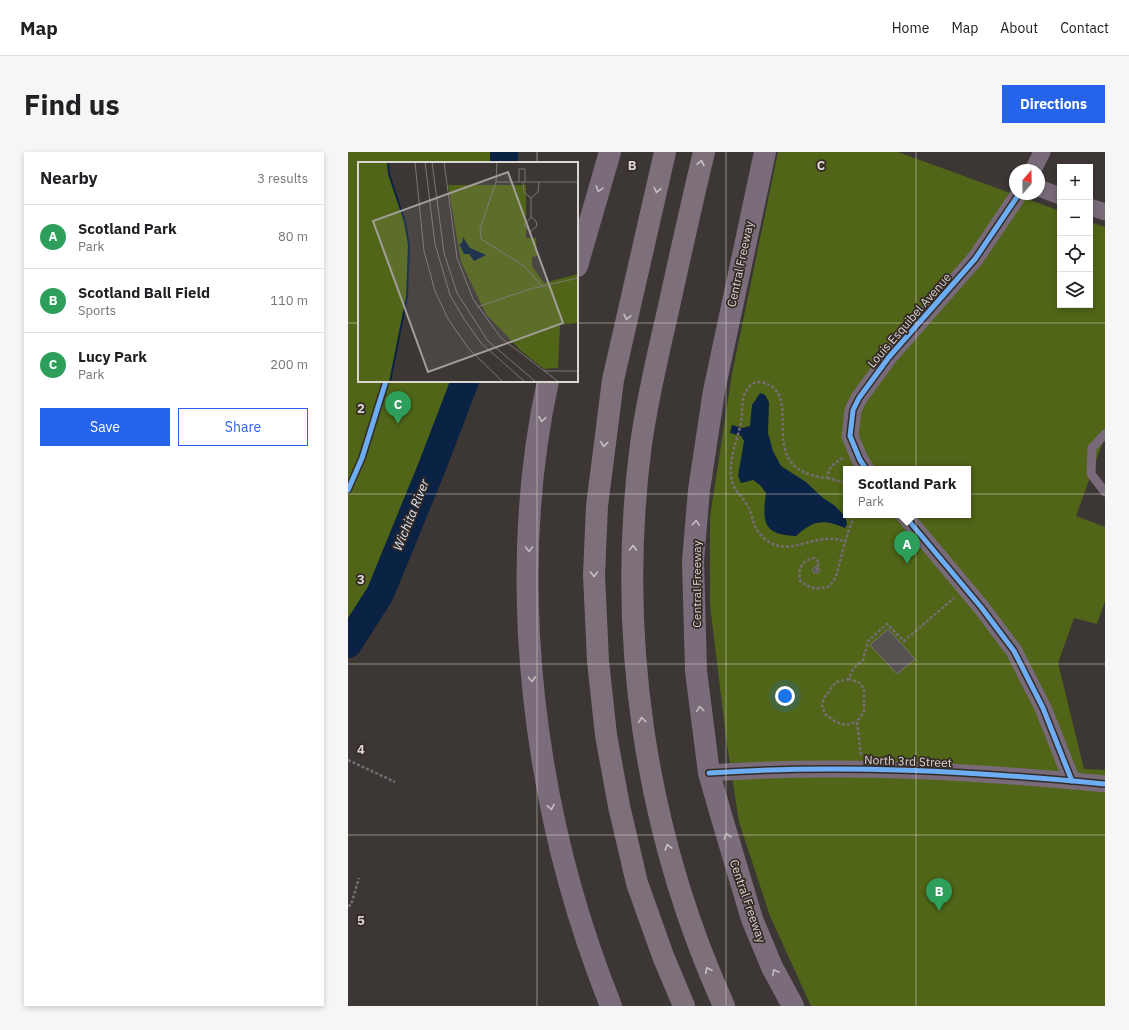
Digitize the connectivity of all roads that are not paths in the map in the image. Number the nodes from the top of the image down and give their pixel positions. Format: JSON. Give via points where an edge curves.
{"nodes":[{"id":1,"x":610,"y":152,"type":"edge"},
{"id":2,"x":665,"y":152,"type":"edge"},
{"id":3,"x":704,"y":152,"type":"edge"},
{"id":4,"x":765,"y":152,"type":"edge"},
{"id":5,"x":1042,"y":152,"type":"edge"},
{"id":6,"x":1036,"y":164,"type":"edge"},
{"id":7,"x":1045,"y":190,"type":"edge"},
{"id":8,"x":1057,"y":195,"type":"edge"},
{"id":9,"x":1015,"y":200,"type":"edge"},
{"id":10,"x":1093,"y":208,"type":"edge"},
{"id":11,"x":1105,"y":212,"type":"edge"},
{"id":12,"x":578,"y":263,"type":"edge"},
{"id":13,"x":548,"y":382,"type":"edge"},
{"id":14,"x":1105,"y":434,"type":"edge"},
{"id":15,"x":864,"y":466,"type":"edge"},
{"id":16,"x":1105,"y":492,"type":"edge"},
{"id":17,"x":907,"y":518,"type":"edge"},
{"id":18,"x":709,"y":773,"type":"junction"},
{"id":19,"x":1072,"y":781,"type":"junction"},
{"id":20,"x":1105,"y":784,"type":"edge"},
{"id":21,"x":611,"y":1006,"type":"edge"},
{"id":22,"x":684,"y":1006,"type":"edge"},
{"id":23,"x":724,"y":1006,"type":"edge"},
{"id":24,"x":793,"y":1006,"type":"edge"}],
"edges":[{"from":1,"to":12,"type":"main road","one_way":true},
{"from":2,"to":22,"type":"highway","one_way":true,"via":[[613,380],[597,506],[594,575],[598,661],[606,735],[619,806],[637,883]]},
{"from":23,"to":3,"type":"highway","one_way":true,"via":[[702,957],[682,899],[659,812],[646,749],[635,666],[633,614],[632,529],[641,443],[653,376]]},
{"from":18,"to":4,"type":"main road","name":"Central Freeway","one_way":true,"via":[[696,671],[693,561],[699,490],[714,391]]},
{"from":5,"to":6,"type":"street"},
{"from":7,"to":8,"type":"street"},
{"from":9,"to":15,"type":"street","name":"Louis Esquibel Avenue","via":[[975,259],[865,388],[853,410],[850,436]]},
{"from":10,"to":11,"type":"street"},
{"from":13,"to":21,"type":"main road","one_way":true,"via":[[536,461],[529,534],[529,617],[533,698],[559,848],[593,962]]},
{"from":14,"to":16,"type":"lane","via":[[1092,448],[1091,474]]},
{"from":17,"to":19,"type":"street","via":[[981,606],[1014,651],[1043,708]]},
{"from":18,"to":19,"type":"street","name":"North 3rd Street","via":[[772,768],[904,769]]},
{"from":24,"to":18,"type":"main road","name":"Central Freeway","one_way":true,"via":[[772,967],[752,919]]},
{"from":19,"to":20,"type":"street","name":"North 3rd Street"}]}
